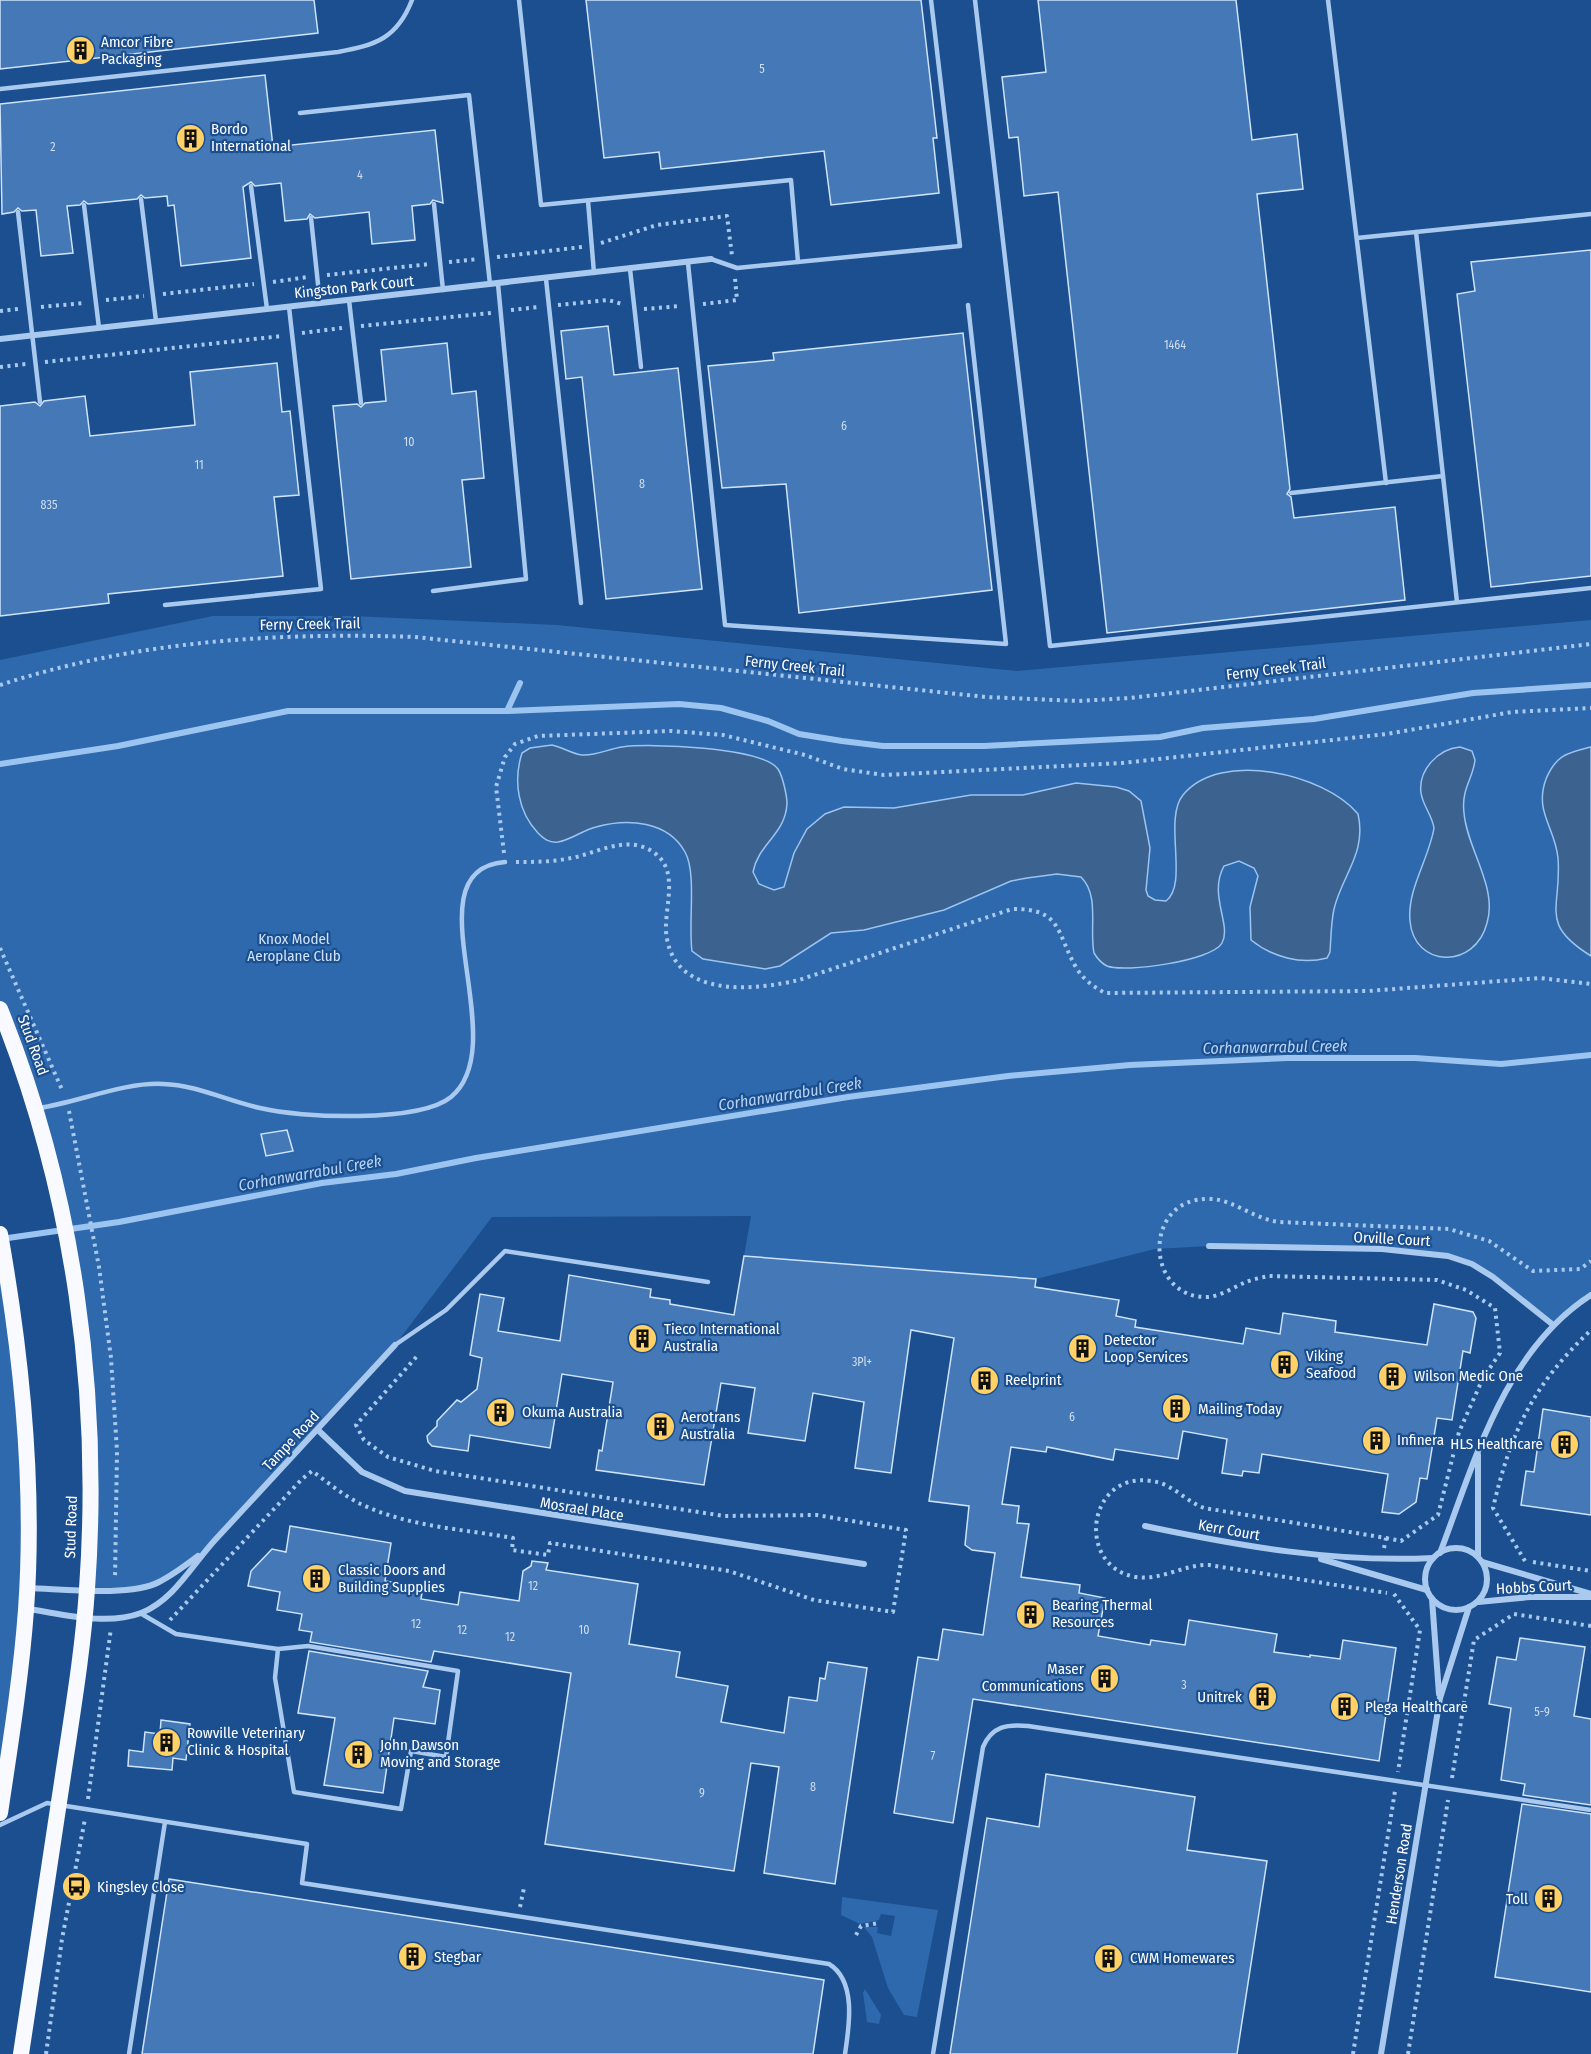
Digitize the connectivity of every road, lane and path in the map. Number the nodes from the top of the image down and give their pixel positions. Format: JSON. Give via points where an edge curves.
{"nodes":[{"id":1,"x":412,"y":0,"type":"edge"},
{"id":2,"x":519,"y":0,"type":"edge"},
{"id":3,"x":931,"y":0,"type":"edge"},
{"id":4,"x":975,"y":0,"type":"edge"},
{"id":5,"x":1328,"y":0,"type":"edge"},
{"id":6,"x":0,"y":89,"type":"edge"},
{"id":7,"x":300,"y":113,"type":"dead end"},
{"id":8,"x":251,"y":186,"type":"dead end"},
{"id":9,"x":141,"y":199,"type":"dead end"},
{"id":10,"x":588,"y":201,"type":"junction"},
{"id":11,"x":434,"y":204,"type":"dead end"},
{"id":12,"x":84,"y":205,"type":"dead end"},
{"id":13,"x":18,"y":212,"type":"dead end"},
{"id":14,"x":1591,"y":214,"type":"edge"},
{"id":15,"x":311,"y":218,"type":"dead end"},
{"id":16,"x":1416,"y":232,"type":"junction"},
{"id":17,"x":1357,"y":238,"type":"junction"},
{"id":18,"x":591,"y":245,"type":"junction"},
{"id":19,"x":487,"y":258,"type":"junction"},
{"id":20,"x":711,"y":259,"type":"joint"},
{"id":21,"x":798,"y":262,"type":"junction"},
{"id":22,"x":440,"y":263,"type":"junction"},
{"id":23,"x":688,"y":263,"type":"junction"},
{"id":24,"x":734,"y":267,"type":"junction"},
{"id":25,"x":630,"y":269,"type":"junction"},
{"id":26,"x":594,"y":274,"type":"junction"},
{"id":27,"x":317,"y":276,"type":"junction"},
{"id":28,"x":546,"y":279,"type":"junction"},
{"id":29,"x":264,"y":283,"type":"junction"},
{"id":30,"x":490,"y":284,"type":"junction"},
{"id":31,"x":498,"y":284,"type":"junction"},
{"id":32,"x":443,"y":290,"type":"junction"},
{"id":33,"x":153,"y":295,"type":"junction"},
{"id":34,"x":349,"y":300,"type":"junction"},
{"id":35,"x":96,"y":301,"type":"junction"},
{"id":36,"x":320,"y":303,"type":"junction"},
{"id":37,"x":693,"y":305,"type":"junction"},
{"id":38,"x":968,"y":305,"type":"dead end"},
{"id":39,"x":549,"y":306,"type":"junction"},
{"id":40,"x":289,"y":307,"type":"junction"},
{"id":41,"x":634,"y":307,"type":"junction"},
{"id":42,"x":29,"y":308,"type":"junction"},
{"id":43,"x":267,"y":309,"type":"junction"},
{"id":44,"x":0,"y":311,"type":"edge"},
{"id":45,"x":501,"y":312,"type":"junction"},
{"id":46,"x":156,"y":321,"type":"junction"},
{"id":47,"x":352,"y":327,"type":"junction"},
{"id":48,"x":99,"y":328,"type":"junction"},
{"id":49,"x":292,"y":334,"type":"junction"},
{"id":50,"x":32,"y":335,"type":"junction"},
{"id":51,"x":0,"y":339,"type":"edge"},
{"id":52,"x":35,"y":363,"type":"junction"},
{"id":53,"x":0,"y":367,"type":"edge"},
{"id":54,"x":642,"y":367,"type":"dead end"},
{"id":55,"x":40,"y":402,"type":"dead end"},
{"id":56,"x":361,"y":403,"type":"dead end"},
{"id":57,"x":1443,"y":476,"type":"junction"},
{"id":58,"x":1386,"y":483,"type":"junction"},
{"id":59,"x":1291,"y":493,"type":"dead end"},
{"id":60,"x":1591,"y":588,"type":"edge"},
{"id":61,"x":433,"y":591,"type":"dead end"},
{"id":62,"x":1458,"y":602,"type":"junction"},
{"id":63,"x":581,"y":603,"type":"dead end"},
{"id":64,"x":165,"y":605,"type":"dead end"},
{"id":65,"x":1591,"y":644,"type":"edge"},
{"id":66,"x":0,"y":685,"type":"edge"},
{"id":67,"x":1591,"y":708,"type":"edge"},
{"id":68,"x":506,"y":862,"type":"junction"},
{"id":69,"x":0,"y":948,"type":"edge"},
{"id":70,"x":1591,"y":984,"type":"edge"},
{"id":71,"x":0,"y":1009,"type":"edge"},
{"id":72,"x":67,"y":1104,"type":"junction"},
{"id":73,"x":36,"y":1108,"type":"junction"},
{"id":74,"x":0,"y":1234,"type":"edge"},
{"id":75,"x":1209,"y":1246,"type":"dead end"},
{"id":76,"x":1520,"y":1261,"type":"dead end"},
{"id":77,"x":1591,"y":1261,"type":"edge"},
{"id":78,"x":708,"y":1282,"type":"dead end"},
{"id":79,"x":1591,"y":1295,"type":"edge"},
{"id":80,"x":1488,"y":1303,"type":"dead end"},
{"id":81,"x":1552,"y":1324,"type":"junction"},
{"id":82,"x":1591,"y":1330,"type":"edge"},
{"id":83,"x":395,"y":1345,"type":"joint"},
{"id":84,"x":419,"y":1353,"type":"dead end"},
{"id":85,"x":318,"y":1430,"type":"junction"},
{"id":86,"x":1478,"y":1449,"type":"junction"},
{"id":87,"x":1145,"y":1526,"type":"dead end"},
{"id":88,"x":1386,"y":1538,"type":"dead end"},
{"id":89,"x":204,"y":1552,"type":"junction"},
{"id":90,"x":1440,"y":1553,"type":"junction"},
{"id":91,"x":1309,"y":1556,"type":"junction"},
{"id":92,"x":1432,"y":1558,"type":"junction"},
{"id":93,"x":1480,"y":1559,"type":"junction"},
{"id":94,"x":864,"y":1564,"type":"dead end"},
{"id":95,"x":1591,"y":1571,"type":"edge"},
{"id":96,"x":27,"y":1588,"type":"junction"},
{"id":97,"x":87,"y":1589,"type":"junction"},
{"id":98,"x":114,"y":1590,"type":"junction"},
{"id":99,"x":1427,"y":1590,"type":"junction"},
{"id":100,"x":1591,"y":1596,"type":"edge"},
{"id":101,"x":1432,"y":1599,"type":"junction"},
{"id":102,"x":1478,"y":1602,"type":"junction"},
{"id":103,"x":1469,"y":1607,"type":"junction"},
{"id":104,"x":26,"y":1609,"type":"junction"},
{"id":105,"x":140,"y":1613,"type":"junction"},
{"id":106,"x":84,"y":1617,"type":"junction"},
{"id":107,"x":111,"y":1618,"type":"junction"},
{"id":108,"x":163,"y":1626,"type":"junction"},
{"id":109,"x":1591,"y":1626,"type":"edge"},
{"id":110,"x":1420,"y":1630,"type":"dead end"},
{"id":111,"x":278,"y":1649,"type":"junction"},
{"id":112,"x":1440,"y":1698,"type":"junction"},
{"id":113,"x":1397,"y":1781,"type":"junction"},
{"id":114,"x":1425,"y":1786,"type":"junction"},
{"id":115,"x":1450,"y":1790,"type":"junction"},
{"id":116,"x":59,"y":1804,"type":"junction"},
{"id":117,"x":87,"y":1809,"type":"junction"},
{"id":118,"x":1591,"y":1810,"type":"edge"},
{"id":119,"x":0,"y":1814,"type":"edge"},
{"id":120,"x":165,"y":1822,"type":"junction"},
{"id":121,"x":0,"y":1826,"type":"edge"},
{"id":122,"x":524,"y":1888,"type":"dead end"},
{"id":123,"x":520,"y":1908,"type":"dead end"},
{"id":124,"x":879,"y":1923,"type":"dead end"},
{"id":125,"x":856,"y":1935,"type":"dead end"},
{"id":126,"x":21,"y":2054,"type":"edge"},
{"id":127,"x":46,"y":2054,"type":"edge"},
{"id":128,"x":129,"y":2054,"type":"edge"},
{"id":129,"x":845,"y":2054,"type":"edge"},
{"id":130,"x":933,"y":2054,"type":"edge"},
{"id":131,"x":1353,"y":2054,"type":"edge"},
{"id":132,"x":1380,"y":2054,"type":"edge"},
{"id":133,"x":1408,"y":2054,"type":"edge"}],
"edges":[{"from":1,"to":6,"type":"lane","via":[[405,19],[373,46]]},
{"from":2,"to":10,"type":"lane","via":[[541,205]]},
{"from":3,"to":21,"type":"lane","via":[[960,246]]},
{"from":4,"to":62,"type":"lane","via":[[1050,646]]},
{"from":5,"to":17,"type":"lane"},
{"from":7,"to":19,"type":"lane","via":[[469,95]]},
{"from":8,"to":29,"type":"lane"},
{"from":9,"to":33,"type":"lane"},
{"from":10,"to":18,"type":"lane"},
{"from":10,"to":21,"type":"lane","via":[[791,180]]},
{"from":11,"to":22,"type":"lane"},
{"from":12,"to":35,"type":"lane"},
{"from":13,"to":42,"type":"lane"},
{"from":14,"to":16,"type":"lane"},
{"from":15,"to":27,"type":"lane"},
{"from":16,"to":17,"type":"lane"},
{"from":16,"to":57,"type":"lane"},
{"from":17,"to":58,"type":"lane"},
{"from":18,"to":19,"type":"path"},
{"from":18,"to":24,"type":"path","via":[[657,225],[727,216]]},
{"from":18,"to":26,"type":"lane"},
{"from":19,"to":22,"type":"path"},
{"from":19,"to":30,"type":"lane"},
{"from":20,"to":23,"type":"street","name":"Kingston Park Court"},
{"from":20,"to":24,"type":"lane"},
{"from":21,"to":24,"type":"lane"},
{"from":22,"to":27,"type":"path"},
{"from":22,"to":32,"type":"lane"},
{"from":23,"to":25,"type":"street","name":"Kingston Park Court"},
{"from":23,"to":37,"type":"lane"},
{"from":24,"to":37,"type":"path","via":[[737,300]]},
{"from":25,"to":26,"type":"street","name":"Kingston Park Court"},
{"from":25,"to":41,"type":"lane"},
{"from":26,"to":28,"type":"street","name":"Kingston Park Court"},
{"from":27,"to":29,"type":"path"},
{"from":27,"to":36,"type":"lane"},
{"from":28,"to":31,"type":"street","name":"Kingston Park Court"},
{"from":28,"to":39,"type":"lane"},
{"from":29,"to":33,"type":"path"},
{"from":29,"to":43,"type":"lane"},
{"from":30,"to":31,"type":"street","name":"Kingston Park Court"},
{"from":30,"to":32,"type":"street","name":"Kingston Park Court"},
{"from":31,"to":45,"type":"lane"},
{"from":32,"to":34,"type":"street","name":"Kingston Park Court"},
{"from":33,"to":35,"type":"path"},
{"from":33,"to":46,"type":"lane"},
{"from":34,"to":36,"type":"street","name":"Kingston Park Court"},
{"from":34,"to":47,"type":"lane"},
{"from":35,"to":42,"type":"path"},
{"from":35,"to":48,"type":"lane"},
{"from":36,"to":40,"type":"street","name":"Kingston Park Court"},
{"from":37,"to":38,"type":"lane","via":[[724,625],[1006,644]]},
{"from":37,"to":41,"type":"path","via":[[652,310]]},
{"from":39,"to":41,"type":"path","via":[[608,300]]},
{"from":39,"to":45,"type":"path"},
{"from":39,"to":63,"type":"lane"},
{"from":40,"to":43,"type":"street","name":"Kingston Park Court"},
{"from":40,"to":49,"type":"lane"},
{"from":41,"to":54,"type":"lane"},
{"from":42,"to":44,"type":"path"},
{"from":42,"to":50,"type":"lane"},
{"from":43,"to":46,"type":"street","name":"Kingston Park Court"},
{"from":45,"to":47,"type":"path"},
{"from":45,"to":61,"type":"lane","via":[[526,579]]},
{"from":46,"to":48,"type":"street","name":"Kingston Park Court"},
{"from":47,"to":49,"type":"path"},
{"from":47,"to":56,"type":"lane"},
{"from":48,"to":50,"type":"street","name":"Kingston Park Court"},
{"from":49,"to":52,"type":"path"},
{"from":49,"to":64,"type":"lane","via":[[321,589]]},
{"from":50,"to":51,"type":"street","name":"Kingston Park Court"},
{"from":50,"to":52,"type":"lane"},
{"from":52,"to":53,"type":"path"},
{"from":52,"to":55,"type":"lane"},
{"from":57,"to":58,"type":"lane"},
{"from":57,"to":62,"type":"lane"},
{"from":58,"to":59,"type":"lane"},
{"from":60,"to":62,"type":"lane"},
{"from":65,"to":66,"type":"path","name":"Ferny Creek Trail","via":[[1078,701],[986,697],[415,637],[326,634],[245,638],[106,657]]},
{"from":67,"to":68,"type":"path","via":[[1512,712],[1387,734],[1122,763],[896,774],[843,769],[805,755],[723,735],[670,731],[538,736],[515,744],[496,787]]},
{"from":68,"to":70,"type":"path","via":[[567,859],[612,846],[634,845],[651,850],[669,875],[666,939],[672,954],[686,971],[720,987],[763,987],[799,980],[1012,909],[1029,909],[1058,926],[1078,971],[1090,985],[1105,993],[1368,991],[1539,978]]},
{"from":68,"to":72,"type":"lane","via":[[478,869],[462,898],[460,922],[472,1005],[472,1055],[461,1084],[452,1096],[436,1105],[401,1112],[319,1117],[165,1084],[136,1086]]},
{"from":69,"to":72,"type":"path"},
{"from":71,"to":73,"type":"highway","name":"Stud Road"},
{"from":72,"to":73,"type":"lane"},
{"from":72,"to":98,"type":"path","via":[[99,1267],[115,1407]]},
{"from":73,"to":97,"type":"highway","name":"Stud Road","via":[[78,1294],[89,1419]]},
{"from":74,"to":96,"type":"highway","via":[[15,1330],[28,1481]]},
{"from":75,"to":81,"type":"street","name":"Orville Court","via":[[1383,1249],[1448,1256],[1493,1276]]},
{"from":76,"to":77,"type":"path","via":[[1533,1271],[1580,1269]]},
{"from":78,"to":83,"type":"lane","via":[[506,1251],[446,1310]]},
{"from":79,"to":81,"type":"street"},
{"from":80,"to":88,"type":"path","via":[[1495,1308],[1500,1353],[1483,1378],[1458,1432],[1438,1515],[1401,1541]]},
{"from":81,"to":86,"type":"street","via":[[1519,1372]]},
{"from":82,"to":95,"type":"path","via":[[1551,1372],[1525,1412],[1506,1458],[1493,1508],[1525,1561]]},
{"from":83,"to":85,"type":"street","name":"Tampe Road"},
{"from":84,"to":108,"type":"path","via":[[356,1425],[364,1440],[388,1457],[435,1472],[724,1516],[817,1515],[906,1530],[893,1612],[804,1597],[729,1571],[550,1543],[548,1555],[512,1550],[513,1538],[410,1521],[377,1511],[312,1472]]},
{"from":85,"to":89,"type":"street","name":"Tampe Road"},
{"from":85,"to":94,"type":"street","name":"Mosrael Place","via":[[362,1472],[405,1491]]},
{"from":86,"to":90,"type":"street"},
{"from":86,"to":93,"type":"street"},
{"from":87,"to":91,"type":"street","name":"Kerr Court"},
{"from":89,"to":98,"type":"street","name":"Tampe Road","via":[[159,1583]]},
{"from":89,"to":105,"type":"street","name":"Tampe Road","via":[[172,1592]]},
{"from":90,"to":92,"type":"street"},
{"from":90,"to":93,"type":"street","via":[[1465,1550]]},
{"from":91,"to":92,"type":"street","name":"Kerr Court","via":[[1383,1561]]},
{"from":91,"to":99,"type":"street","name":"Kerr Court"},
{"from":92,"to":99,"type":"street","via":[[1425,1575]]},
{"from":93,"to":100,"type":"street","name":"Hobbs Court"},
{"from":93,"to":102,"type":"street","via":[[1486,1585]]},
{"from":96,"to":97,"type":"street","name":"Tampe Road"},
{"from":96,"to":104,"type":"highway"},
{"from":97,"to":98,"type":"street","name":"Tampe Road"},
{"from":97,"to":106,"type":"highway","name":"Stud Road"},
{"from":99,"to":101,"type":"street"},
{"from":100,"to":102,"type":"street","name":"Hobbs Court"},
{"from":101,"to":103,"type":"street","via":[[1450,1610]]},
{"from":101,"to":112,"type":"street","name":"Henderson Road"},
{"from":102,"to":103,"type":"street"},
{"from":103,"to":112,"type":"street","name":"Henderson Road"},
{"from":104,"to":106,"type":"street","name":"Tampe Road"},
{"from":104,"to":119,"type":"highway"},
{"from":105,"to":107,"type":"street","name":"Tampe Road"},
{"from":105,"to":108,"type":"lane"},
{"from":106,"to":107,"type":"street","name":"Tampe Road"},
{"from":106,"to":116,"type":"highway","name":"Stud Road"},
{"from":107,"to":117,"type":"path"},
{"from":108,"to":111,"type":"lane","via":[[176,1634]]},
{"from":109,"to":115,"type":"path","via":[[1514,1614],[1474,1640]]},
{"from":110,"to":113,"type":"path"},
{"from":111,"to":111,"type":"lane","via":[[308,1646],[458,1671],[446,1757],[411,1751],[401,1809],[294,1792],[275,1678]]},
{"from":112,"to":114,"type":"street","name":"Henderson Road"},
{"from":113,"to":114,"type":"lane"},
{"from":113,"to":130,"type":"lane","via":[[1014,1724],[994,1730],[983,1747]]},
{"from":113,"to":131,"type":"path"},
{"from":114,"to":115,"type":"lane"},
{"from":114,"to":132,"type":"street","name":"Henderson Road"},
{"from":115,"to":118,"type":"lane"},
{"from":115,"to":133,"type":"path"},
{"from":116,"to":117,"type":"lane"},
{"from":116,"to":121,"type":"lane","via":[[40,1804]]},
{"from":116,"to":126,"type":"highway","name":"Stud Road"},
{"from":117,"to":120,"type":"lane"},
{"from":117,"to":127,"type":"path","via":[[62,1939]]},
{"from":120,"to":128,"type":"lane"},
{"from":120,"to":129,"type":"lane","via":[[308,1844],[302,1882],[829,1964],[844,1979],[850,2024]]},
{"from":122,"to":123,"type":"path"},
{"from":124,"to":125,"type":"path","via":[[861,1926]]}]}
